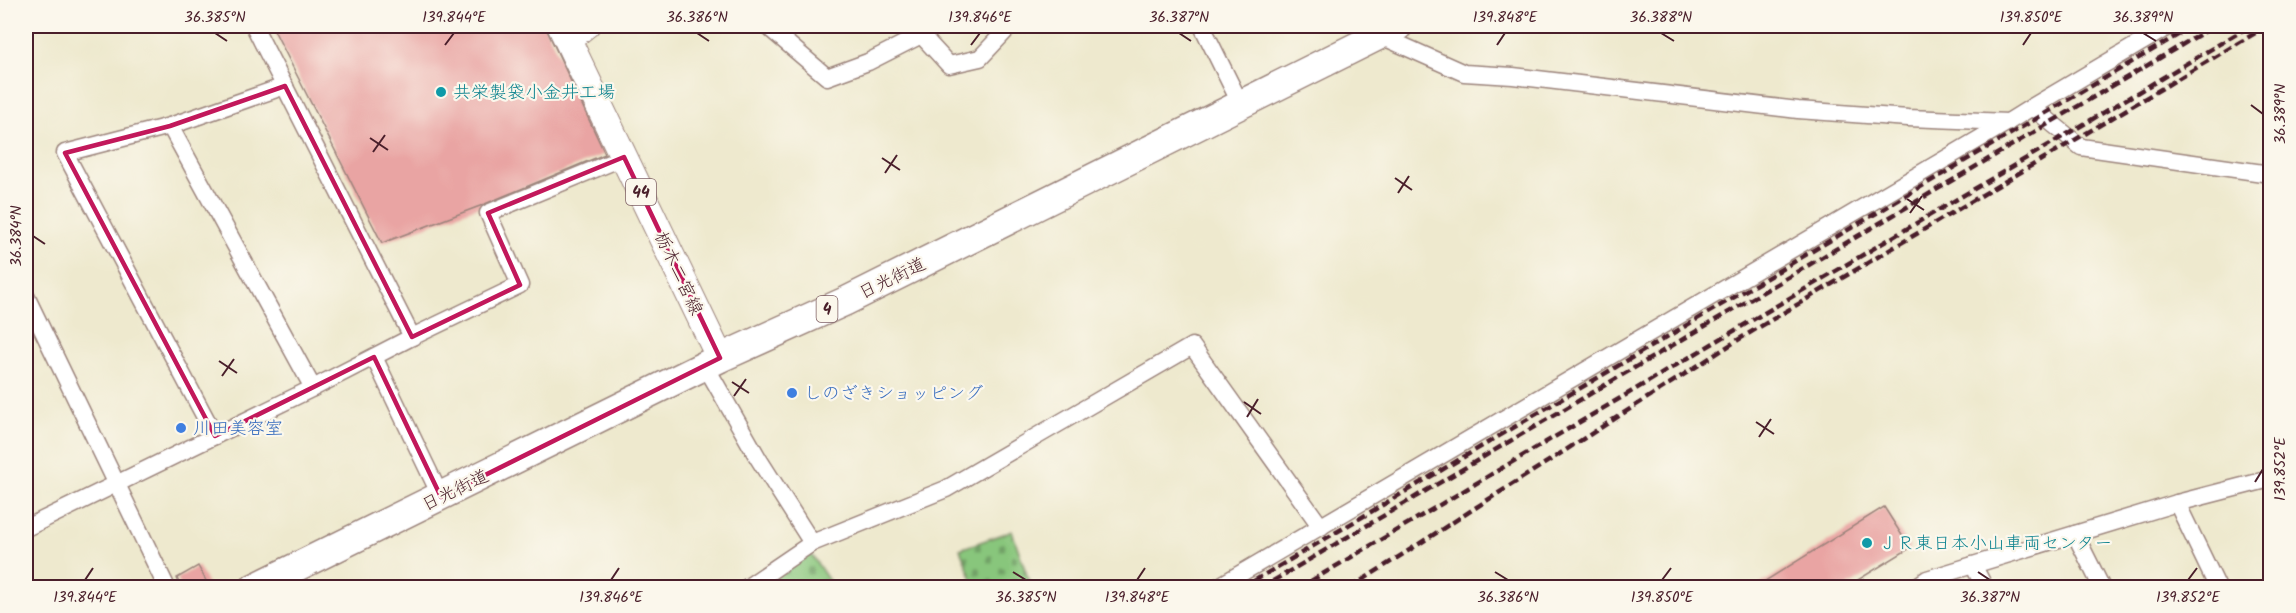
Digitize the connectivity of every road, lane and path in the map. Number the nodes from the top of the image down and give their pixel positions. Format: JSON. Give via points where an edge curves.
{"nodes":[{"id":1,"x":254,"y":26,"type":"edge"},
{"id":2,"x":767,"y":26,"type":"edge"},
{"id":3,"x":1010,"y":26,"type":"edge"},
{"id":4,"x":1202,"y":26,"type":"edge"},
{"id":5,"x":2169,"y":26,"type":"edge"},
{"id":6,"x":917,"y":30,"type":"edge"},
{"id":7,"x":1388,"y":30,"type":"edge"},
{"id":8,"x":573,"y":31,"type":"edge"},
{"id":9,"x":285,"y":86,"type":"junction"},
{"id":10,"x":1241,"y":105,"type":"junction"},
{"id":11,"x":2032,"y":107,"type":"junction"},
{"id":12,"x":2008,"y":122,"type":"junction"},
{"id":13,"x":170,"y":126,"type":"junction"},
{"id":14,"x":624,"y":157,"type":"junction"},
{"id":15,"x":2271,"y":174,"type":"edge"},
{"id":16,"x":26,"y":299,"type":"edge"},
{"id":17,"x":412,"y":337,"type":"junction"},
{"id":18,"x":374,"y":357,"type":"junction"},
{"id":19,"x":712,"y":362,"type":"junction"},
{"id":20,"x":313,"y":388,"type":"junction"},
{"id":21,"x":215,"y":436,"type":"junction"},
{"id":22,"x":2271,"y":479,"type":"edge"},
{"id":23,"x":116,"y":485,"type":"junction"},
{"id":24,"x":441,"y":496,"type":"junction"},
{"id":25,"x":2177,"y":503,"type":"junction"},
{"id":26,"x":1321,"y":527,"type":"junction"},
{"id":27,"x":26,"y":528,"type":"edge"},
{"id":28,"x":2074,"y":534,"type":"junction"},
{"id":29,"x":812,"y":543,"type":"junction"},
{"id":30,"x":1973,"y":565,"type":"junction"},
{"id":31,"x":167,"y":588,"type":"edge"},
{"id":32,"x":254,"y":588,"type":"edge"},
{"id":33,"x":746,"y":588,"type":"edge"},
{"id":34,"x":1216,"y":588,"type":"edge"},
{"id":35,"x":1914,"y":588,"type":"edge"},
{"id":36,"x":1984,"y":588,"type":"edge"},
{"id":37,"x":2102,"y":588,"type":"edge"},
{"id":38,"x":2218,"y":588,"type":"edge"}],
"edges":[{"from":1,"to":9,"type":"street"},
{"from":2,"to":6,"type":"street","via":[[827,77],[868,62]]},
{"from":3,"to":6,"type":"street","via":[[980,58],[949,65]]},
{"from":4,"to":10,"type":"street"},
{"from":5,"to":11,"type":"street"},
{"from":7,"to":10,"type":"highway","name":"日光街道","number":"4"},
{"from":7,"to":12,"type":"street","via":[[1464,74],[1513,76],[1798,110]]},
{"from":8,"to":14,"type":"main road","name":"栃木二宮線","number":"44"},
{"from":9,"to":13,"type":"street"},
{"from":9,"to":17,"type":"street"},
{"from":10,"to":19,"type":"highway","name":"日光街道","number":"4","via":[[846,301]]},
{"from":11,"to":12,"type":"street"},
{"from":11,"to":15,"type":"street","via":[[2081,147]]},
{"from":12,"to":26,"type":"street"},
{"from":13,"to":20,"type":"street"},
{"from":13,"to":21,"type":"street","via":[[65,153]]},
{"from":14,"to":17,"type":"street","via":[[488,213],[520,285]]},
{"from":14,"to":19,"type":"main road","name":"栃木二宮線","number":"44"},
{"from":16,"to":23,"type":"street"},
{"from":17,"to":18,"type":"street"},
{"from":18,"to":20,"type":"street"},
{"from":18,"to":24,"type":"street"},
{"from":19,"to":24,"type":"highway","name":"日光街道","number":"4"},
{"from":19,"to":29,"type":"street","via":[[758,458]]},
{"from":20,"to":21,"type":"street"},
{"from":21,"to":23,"type":"street"},
{"from":22,"to":25,"type":"street"},
{"from":23,"to":27,"type":"street"},
{"from":23,"to":31,"type":"street"},
{"from":24,"to":32,"type":"highway","name":"日光街道","number":"4"},
{"from":25,"to":28,"type":"street"},
{"from":25,"to":38,"type":"street"},
{"from":26,"to":29,"type":"street","via":[[1192,346],[946,489]]},
{"from":26,"to":34,"type":"street"},
{"from":28,"to":30,"type":"street"},
{"from":28,"to":37,"type":"street"},
{"from":29,"to":33,"type":"street"},
{"from":30,"to":35,"type":"street","via":[[1928,579]]},
{"from":30,"to":36,"type":"street"}]}
